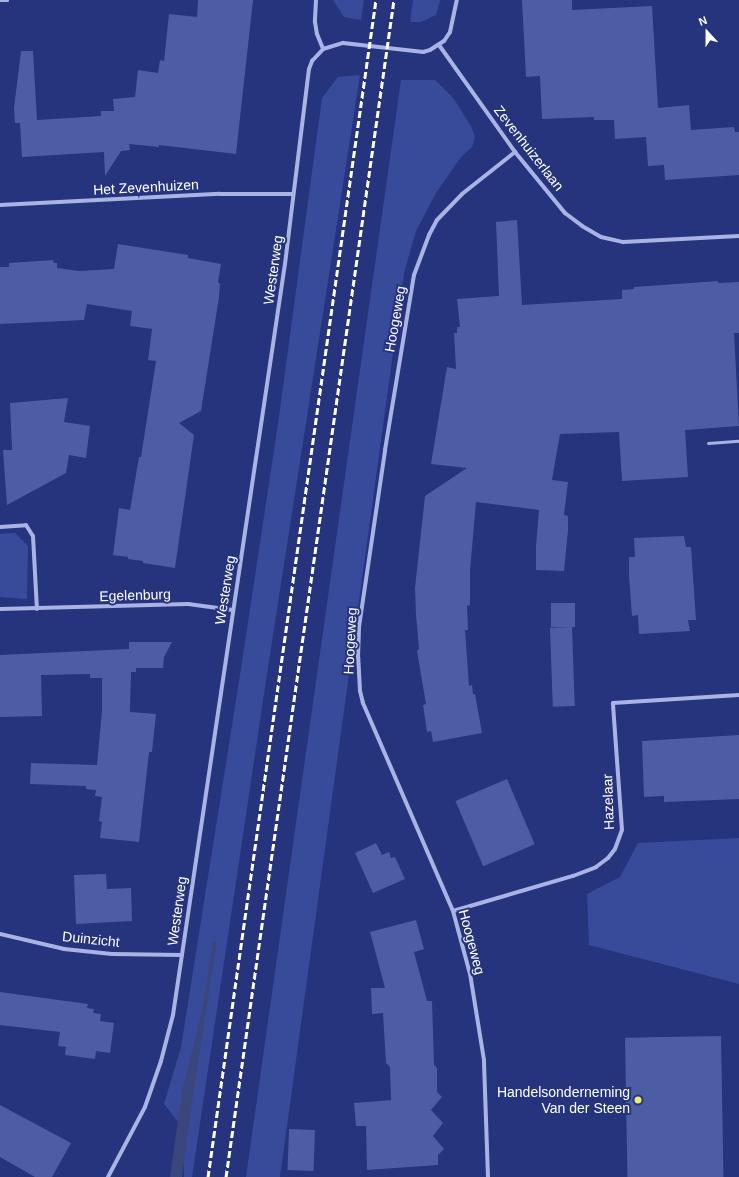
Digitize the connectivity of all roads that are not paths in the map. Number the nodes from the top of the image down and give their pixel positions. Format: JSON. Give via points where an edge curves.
{"nodes":[{"id":1,"x":0,"y":0,"type":"edge"},
{"id":2,"x":7,"y":0,"type":"edge"},
{"id":3,"x":316,"y":0,"type":"edge"},
{"id":4,"x":457,"y":0,"type":"edge"},
{"id":5,"x":439,"y":45,"type":"junction"},
{"id":6,"x":323,"y":49,"type":"junction"},
{"id":7,"x":515,"y":152,"type":"junction"},
{"id":8,"x":293,"y":194,"type":"junction"},
{"id":9,"x":0,"y":205,"type":"edge"},
{"id":10,"x":739,"y":236,"type":"edge"},
{"id":11,"x":739,"y":441,"type":"edge"},
{"id":12,"x":708,"y":443,"type":"dead end"},
{"id":13,"x":0,"y":527,"type":"edge"},
{"id":14,"x":0,"y":609,"type":"edge"},
{"id":15,"x":37,"y":609,"type":"junction"},
{"id":16,"x":233,"y":610,"type":"junction"},
{"id":17,"x":739,"y":695,"type":"edge"},
{"id":18,"x":453,"y":911,"type":"junction"},
{"id":19,"x":0,"y":934,"type":"edge"},
{"id":20,"x":182,"y":955,"type":"junction"},
{"id":21,"x":108,"y":1177,"type":"edge"},
{"id":22,"x":488,"y":1177,"type":"edge"}],
"edges":[{"from":1,"to":2,"type":"lane"},
{"from":3,"to":6,"type":"street","via":[[315,22]]},
{"from":4,"to":5,"type":"street","via":[[452,26]]},
{"from":5,"to":6,"type":"street","via":[[423,52],[351,43],[336,44]]},
{"from":5,"to":7,"type":"street","name":"Zevenhuizerlaan"},
{"from":6,"to":8,"type":"street","name":"Westerweg","via":[[312,61],[309,69]]},
{"from":7,"to":10,"type":"street","name":"Zevenhuizerlaan","via":[[565,213],[601,237],[635,243]]},
{"from":7,"to":18,"type":"street","name":"Hoogeweg","via":[[457,198],[437,220],[414,275],[385,450],[360,627],[359,680],[363,703]]},
{"from":8,"to":9,"type":"street","name":"Het Zevenhuizen","via":[[220,194]]},
{"from":8,"to":16,"type":"street","name":"Westerweg","via":[[285,264]]},
{"from":11,"to":12,"type":"lane"},
{"from":13,"to":15,"type":"street","via":[[26,525],[33,536]]},
{"from":14,"to":15,"type":"street","name":"Egelenburg"},
{"from":15,"to":16,"type":"street","name":"Egelenburg","via":[[188,604]]},
{"from":16,"to":20,"type":"street","name":"Westerweg"},
{"from":17,"to":18,"type":"street","name":"Hazelaar","via":[[613,703],[622,830],[615,849],[596,867],[574,876]]},
{"from":18,"to":22,"type":"street","name":"Hoogeweg","via":[[470,974],[484,1060]]},
{"from":19,"to":20,"type":"street","name":"Duinzicht","via":[[64,949],[112,954]]},
{"from":20,"to":21,"type":"street","name":"Westerweg","via":[[173,1015],[161,1061],[144,1106]]}]}
